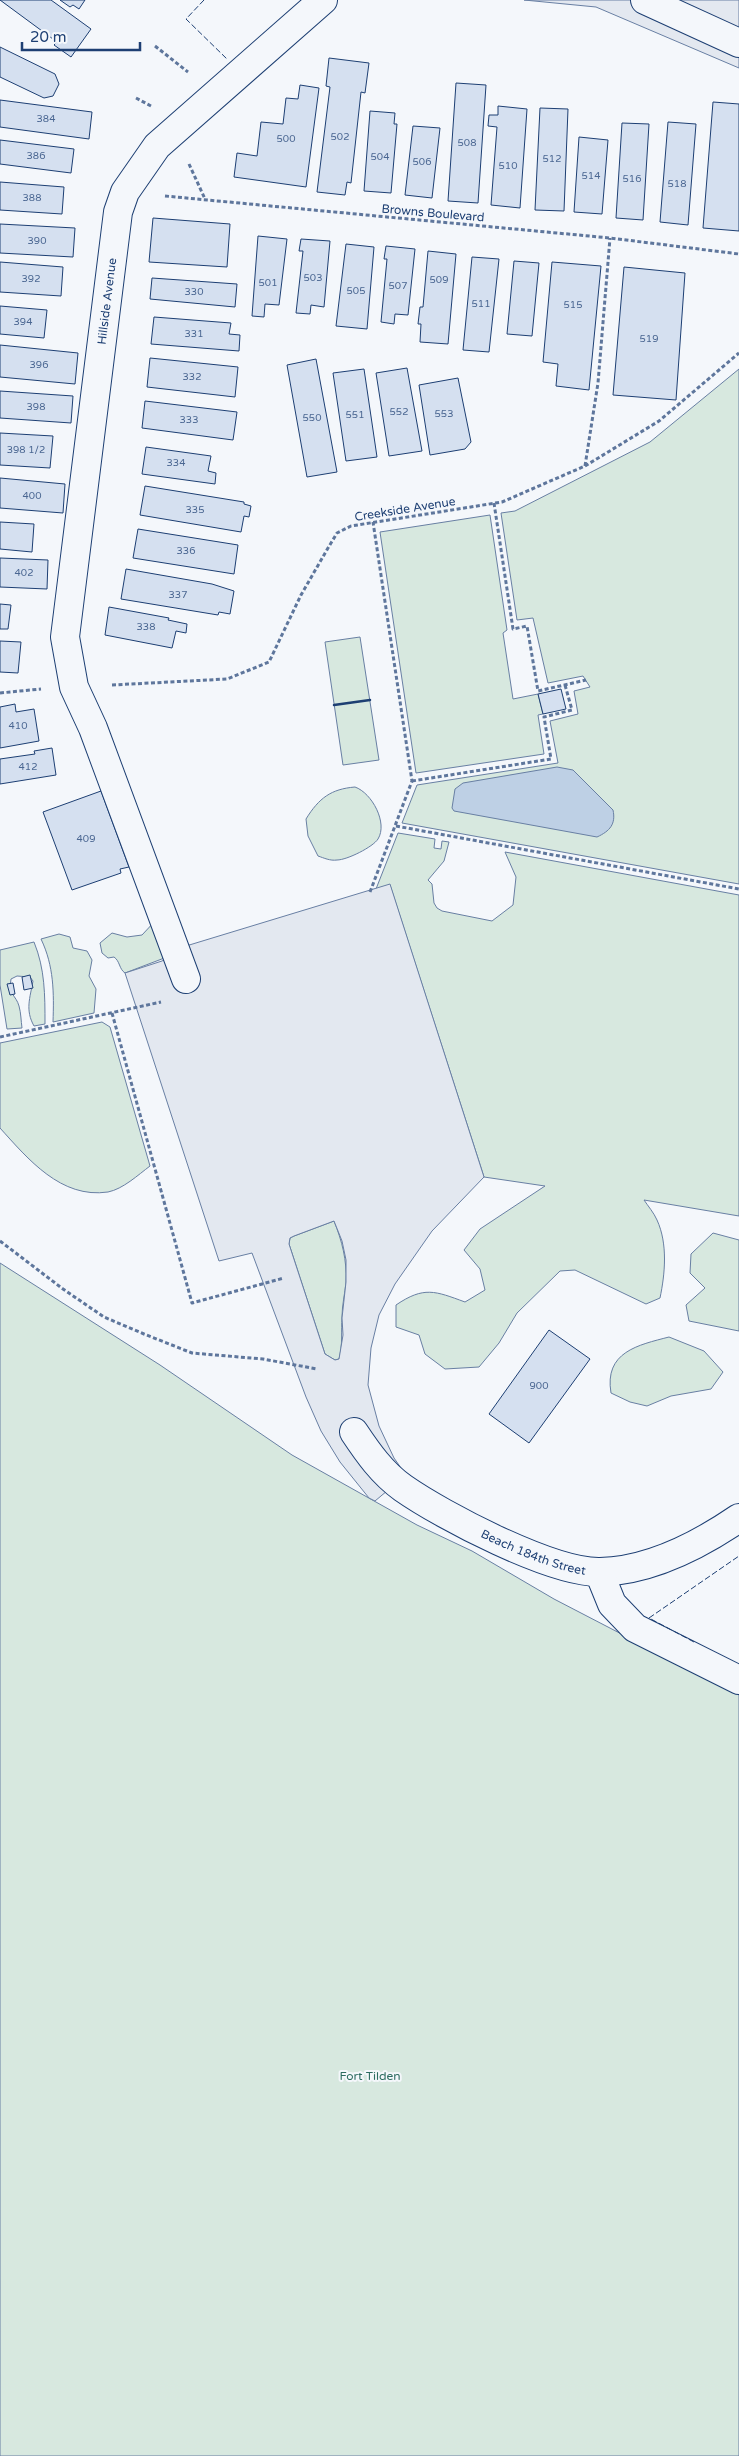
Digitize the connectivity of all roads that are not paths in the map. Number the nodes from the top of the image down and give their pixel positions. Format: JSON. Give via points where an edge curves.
{"nodes":[{"id":1,"x":324,"y":0,"type":"edge"},
{"id":2,"x":644,"y":0,"type":"edge"},
{"id":3,"x":739,"y":43,"type":"edge"},
{"id":4,"x":186,"y":979,"type":"dead end"},
{"id":5,"x":354,"y":1432,"type":"dead end"},
{"id":6,"x":739,"y":1518,"type":"edge"},
{"id":7,"x":599,"y":1572,"type":"junction"},
{"id":8,"x":739,"y":1680,"type":"edge"}],
"edges":[{"from":1,"to":4,"type":"street","name":"Hillside Avenue","via":[[157,146],[125,192],[118,212],[65,636],[74,686],[93,728]]},
{"from":2,"to":3,"type":"street"},
{"from":5,"to":7,"type":"street","name":"Beach 184th Street","via":[[375,1463],[403,1488],[471,1528],[560,1566]]},
{"from":6,"to":7,"type":"street","name":"Beach 184th Street","via":[[706,1541],[643,1566]]},
{"from":7,"to":8,"type":"street","via":[[612,1604],[636,1628]]}]}
